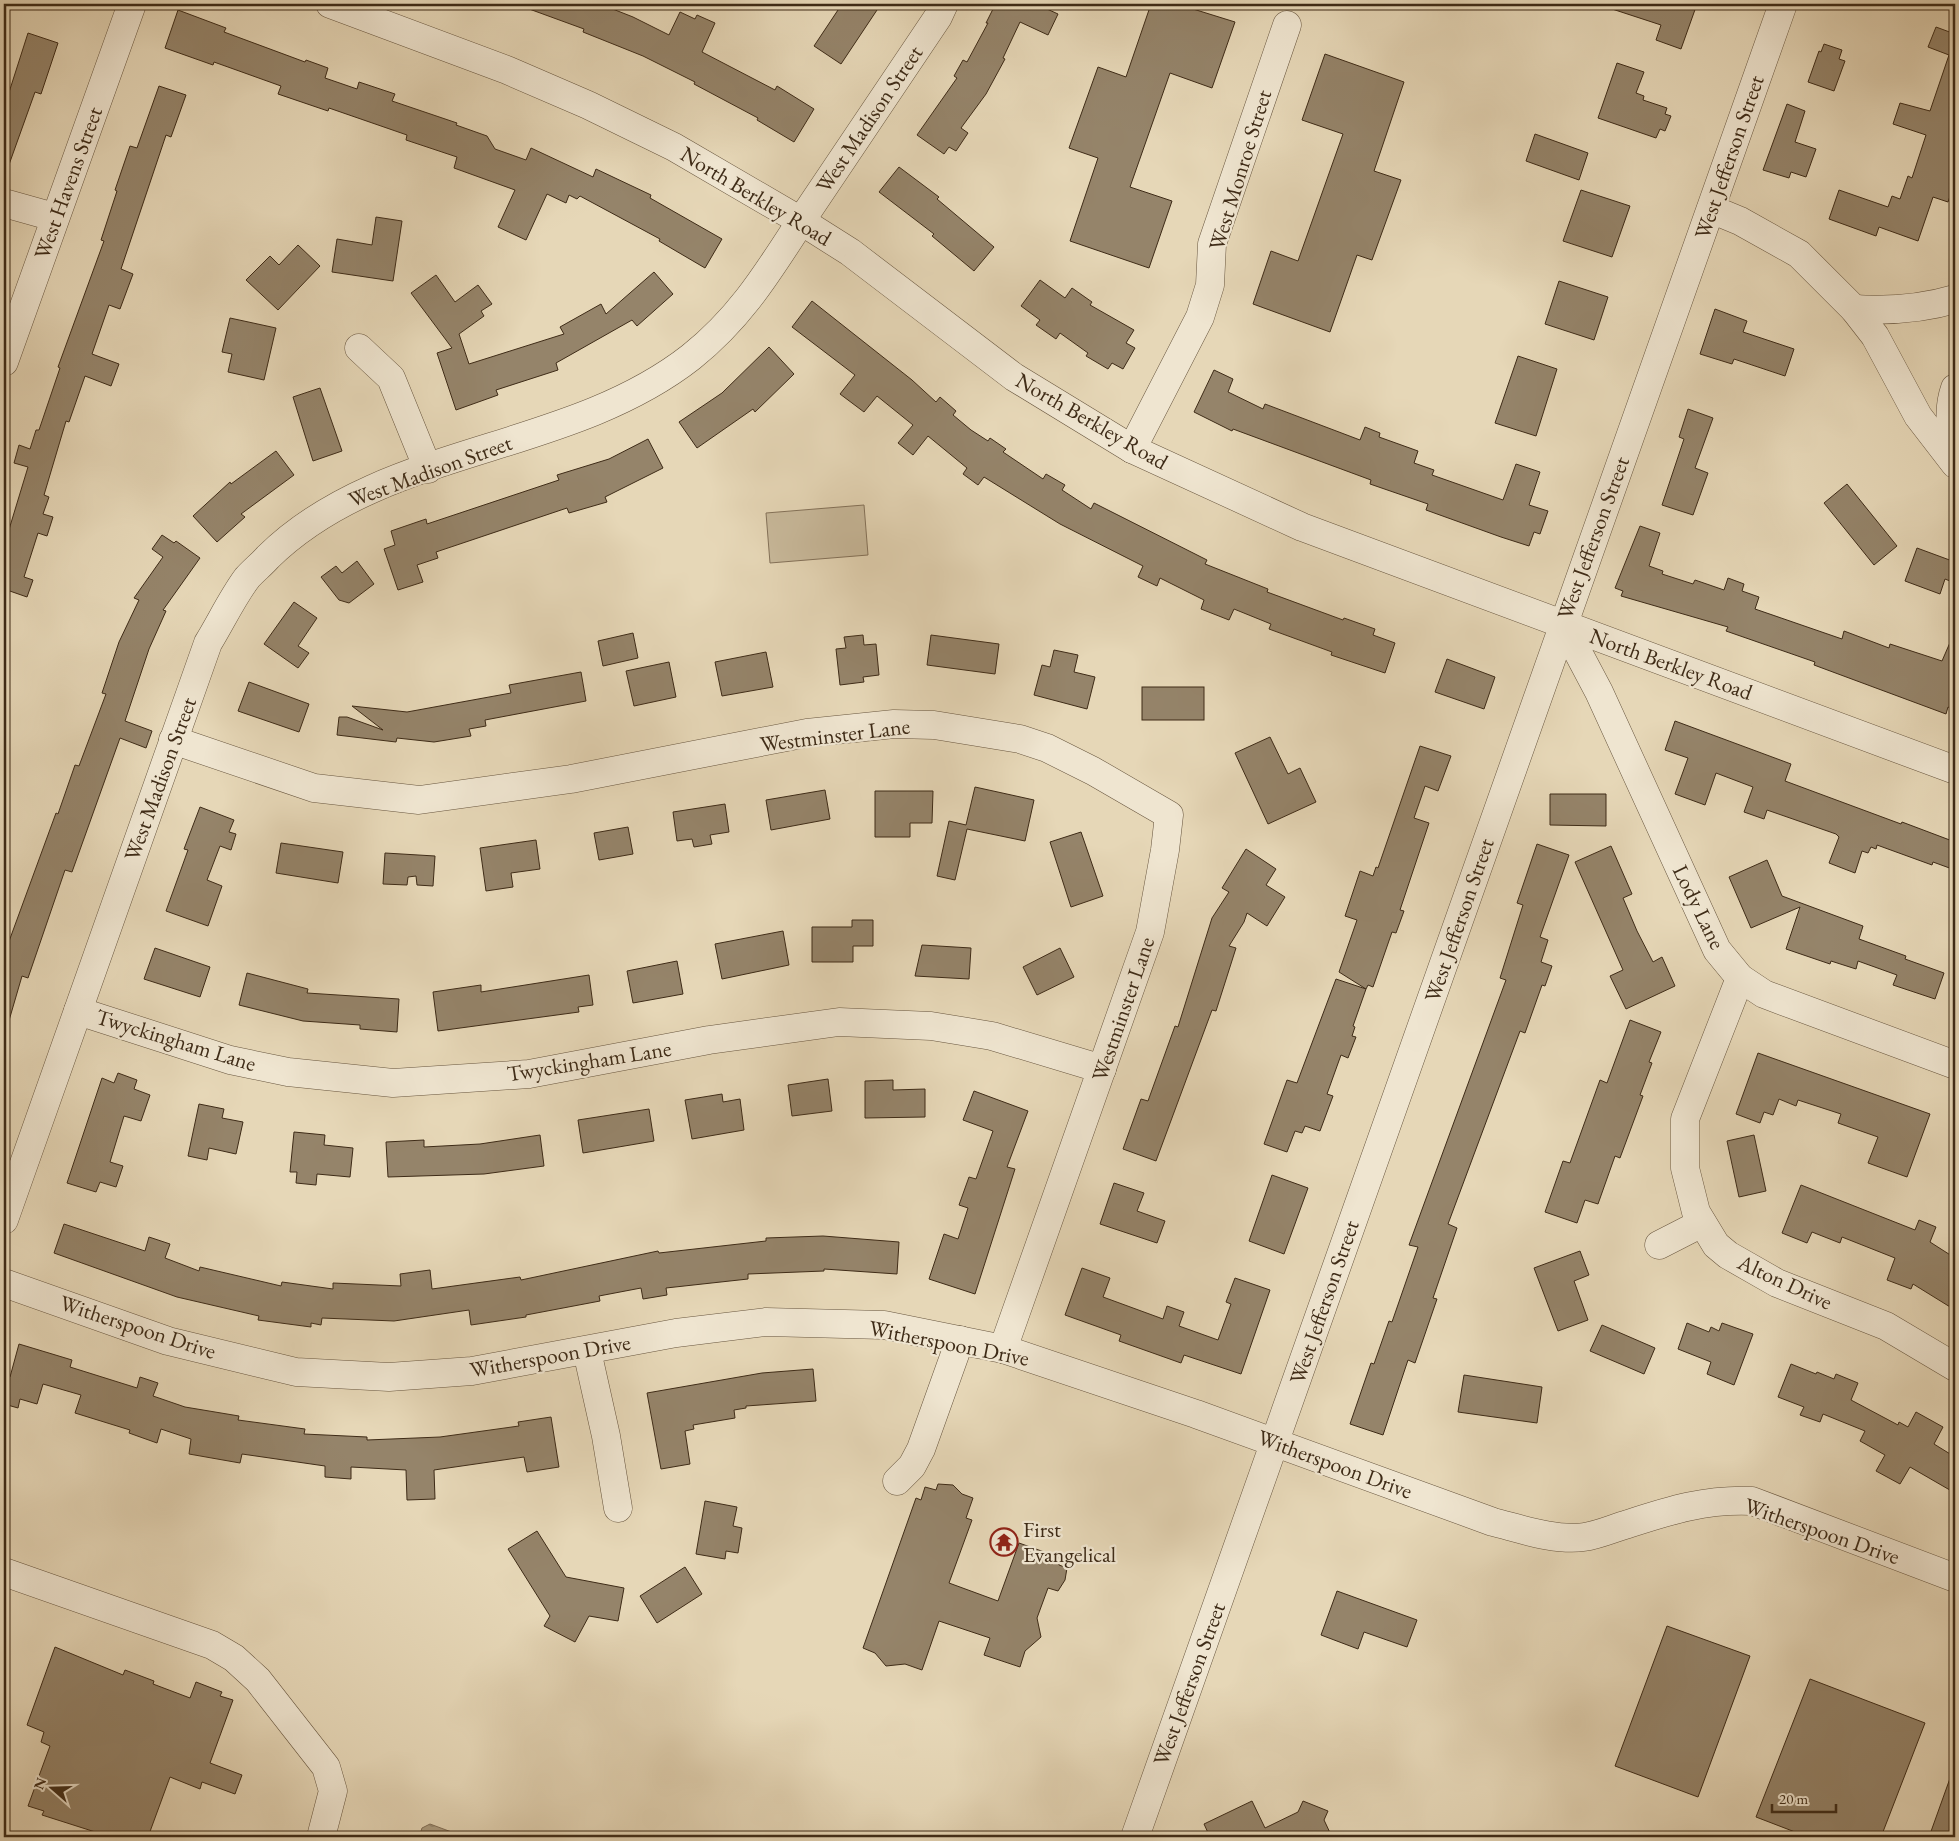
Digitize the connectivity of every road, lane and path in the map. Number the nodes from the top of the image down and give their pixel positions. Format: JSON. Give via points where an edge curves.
{"nodes":[{"id":1,"x":132,"y":4,"type":"edge"},
{"id":2,"x":330,"y":4,"type":"edge"},
{"id":3,"x":944,"y":4,"type":"edge"},
{"id":4,"x":1783,"y":4,"type":"edge"},
{"id":5,"x":1287,"y":25,"type":"dead end"},
{"id":6,"x":4,"y":203,"type":"edge"},
{"id":7,"x":1711,"y":209,"type":"junction"},
{"id":8,"x":54,"y":217,"type":"junction"},
{"id":9,"x":801,"y":221,"type":"junction"},
{"id":10,"x":1955,"y":299,"type":"edge"},
{"id":11,"x":1854,"y":309,"type":"junction"},
{"id":12,"x":359,"y":348,"type":"dead end"},
{"id":13,"x":4,"y":362,"type":"edge"},
{"id":14,"x":1955,"y":388,"type":"edge"},
{"id":15,"x":1955,"y":447,"type":"edge"},
{"id":16,"x":1132,"y":449,"type":"junction"},
{"id":17,"x":1955,"y":464,"type":"edge"},
{"id":18,"x":428,"y":469,"type":"junction"},
{"id":19,"x":1563,"y":624,"type":"junction"},
{"id":20,"x":174,"y":740,"type":"junction"},
{"id":21,"x":1955,"y":770,"type":"edge"},
{"id":22,"x":1740,"y":978,"type":"junction"},
{"id":23,"x":78,"y":1010,"type":"junction"},
{"id":24,"x":1955,"y":1065,"type":"edge"},
{"id":25,"x":1102,"y":1070,"type":"junction"},
{"id":26,"x":4,"y":1220,"type":"edge"},
{"id":27,"x":1702,"y":1223,"type":"junction"},
{"id":28,"x":1659,"y":1245,"type":"dead end"},
{"id":29,"x":4,"y":1282,"type":"edge"},
{"id":30,"x":960,"y":1340,"type":"junction"},
{"id":31,"x":1003,"y":1349,"type":"junction"},
{"id":32,"x":587,"y":1350,"type":"junction"},
{"id":33,"x":1955,"y":1367,"type":"edge"},
{"id":34,"x":1275,"y":1442,"type":"junction"},
{"id":35,"x":897,"y":1481,"type":"dead end"},
{"id":36,"x":618,"y":1508,"type":"dead end"},
{"id":37,"x":4,"y":1572,"type":"edge"},
{"id":38,"x":1955,"y":1578,"type":"edge"},
{"id":39,"x":320,"y":1837,"type":"edge"},
{"id":40,"x":1135,"y":1837,"type":"edge"}],
"edges":[{"from":1,"to":8,"type":"street","name":"West Havens Street"},
{"from":2,"to":9,"type":"street","name":"North Berkley Road","via":[[507,70],[588,105],[674,147]]},
{"from":3,"to":9,"type":"street","name":"West Madison Street"},
{"from":4,"to":7,"type":"street","name":"West Jefferson Street"},
{"from":5,"to":16,"type":"street","name":"West Monroe Street","via":[[1212,244],[1210,285],[1200,317]]},
{"from":6,"to":8,"type":"street"},
{"from":7,"to":11,"type":"street","via":[[1740,220],[1799,254]]},
{"from":7,"to":19,"type":"street","name":"West Jefferson Street"},
{"from":8,"to":13,"type":"street","name":"West Havens Street"},
{"from":9,"to":16,"type":"street","name":"North Berkley Road","via":[[850,252],[1014,377]]},
{"from":9,"to":18,"type":"street","name":"West Madison Street","via":[[766,277],[730,323],[690,358],[641,391],[541,432]]},
{"from":10,"to":11,"type":"street","via":[[1930,306]]},
{"from":11,"to":17,"type":"street","via":[[1875,336],[1918,416]]},
{"from":12,"to":18,"type":"street","via":[[391,378]]},
{"from":14,"to":15,"type":"street","via":[[1950,424]]},
{"from":16,"to":19,"type":"street","name":"North Berkley Road","via":[[1302,527]]},
{"from":18,"to":20,"type":"street","name":"West Madison Street","via":[[367,490],[333,507],[286,540],[247,578],[208,643]]},
{"from":19,"to":21,"type":"street","name":"North Berkley Road"},
{"from":19,"to":22,"type":"street","name":"Lody Lane","via":[[1599,692],[1717,950]]},
{"from":19,"to":34,"type":"street","name":"West Jefferson Street"},
{"from":20,"to":23,"type":"street","name":"West Madison Street"},
{"from":20,"to":25,"type":"street","name":"Westminster Lane","via":[[314,788],[420,800],[571,779],[807,733],[894,724],[934,725],[1020,739],[1047,748],[1169,816],[1150,932]]},
{"from":22,"to":24,"type":"street","name":"Lody Lane","via":[[1764,994]]},
{"from":22,"to":27,"type":"street","name":"Alton Drive","via":[[1685,1119],[1685,1168]]},
{"from":23,"to":25,"type":"street","name":"Twyckingham Lane","via":[[230,1060],[288,1072],[393,1084],[529,1074],[709,1040],[839,1022],[931,1026],[992,1036]]},
{"from":23,"to":26,"type":"street","name":"West Madison Street"},
{"from":25,"to":31,"type":"street","name":"Westminster Lane"},
{"from":27,"to":28,"type":"street"},
{"from":27,"to":33,"type":"street","name":"Alton Drive","via":[[1716,1245],[1728,1256],[1776,1283],[1886,1326]]},
{"from":29,"to":32,"type":"street","name":"Witherspoon Drive","via":[[168,1342],[296,1372],[390,1377],[463,1372]]},
{"from":30,"to":31,"type":"street","name":"Witherspoon Drive"},
{"from":30,"to":32,"type":"street","name":"Witherspoon Drive","via":[[884,1325],[766,1322],[676,1333]]},
{"from":30,"to":35,"type":"street","via":[[921,1449],[912,1466]]},
{"from":31,"to":34,"type":"street","name":"Witherspoon Drive"},
{"from":32,"to":36,"type":"street"},
{"from":34,"to":38,"type":"street","name":"Witherspoon Drive","via":[[1493,1522],[1565,1538],[1584,1537],[1722,1500],[1752,1501]]},
{"from":34,"to":40,"type":"street","name":"West Jefferson Street"},
{"from":37,"to":39,"type":"street","via":[[212,1645],[234,1658],[258,1680],[326,1767],[333,1791]]}]}
